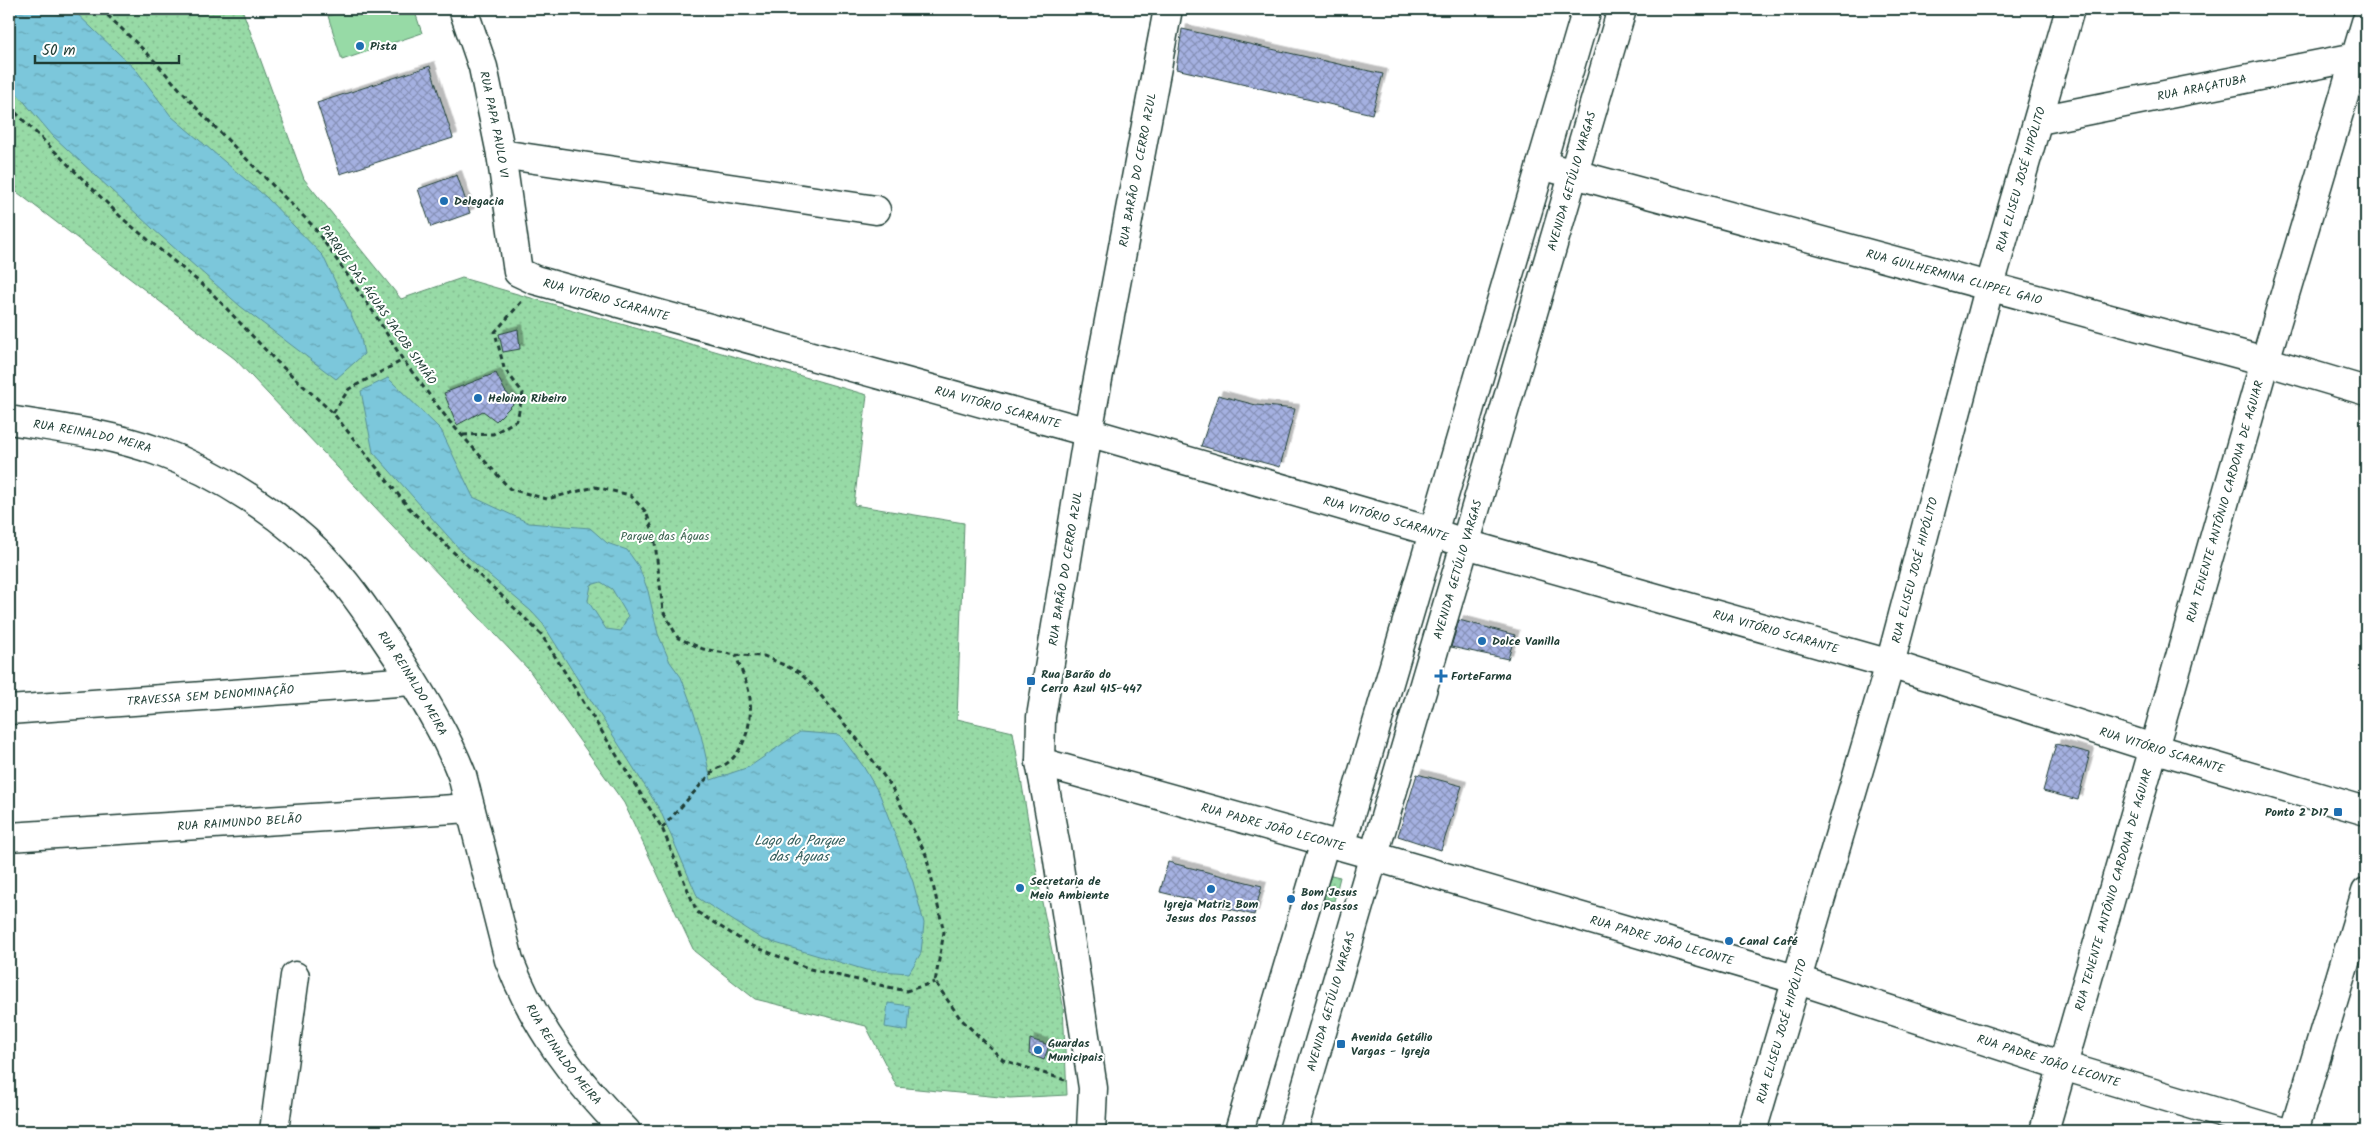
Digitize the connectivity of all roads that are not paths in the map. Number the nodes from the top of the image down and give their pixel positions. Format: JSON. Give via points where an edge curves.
{"nodes":[{"id":1,"x":463,"y":9,"type":"edge"},
{"id":2,"x":1168,"y":9,"type":"edge"},
{"id":3,"x":1587,"y":9,"type":"edge"},
{"id":4,"x":1622,"y":9,"type":"edge"},
{"id":5,"x":2070,"y":9,"type":"edge"},
{"id":6,"x":2366,"y":22,"type":"edge"},
{"id":7,"x":2361,"y":56,"type":"edge"},
{"id":8,"x":2039,"y":120,"type":"junction"},
{"id":9,"x":501,"y":154,"type":"junction"},
{"id":10,"x":1541,"y":165,"type":"junction"},
{"id":11,"x":1574,"y":174,"type":"junction"},
{"id":12,"x":876,"y":210,"type":"dead end"},
{"id":13,"x":526,"y":276,"type":"joint"},
{"id":14,"x":1990,"y":286,"type":"junction"},
{"id":15,"x":2265,"y":361,"type":"junction"},
{"id":16,"x":2366,"y":391,"type":"edge"},
{"id":17,"x":9,"y":420,"type":"edge"},
{"id":18,"x":1088,"y":432,"type":"junction"},
{"id":19,"x":1434,"y":533,"type":"junction"},
{"id":20,"x":1466,"y":544,"type":"junction"},
{"id":21,"x":1890,"y":664,"type":"junction"},
{"id":22,"x":412,"y":681,"type":"junction"},
{"id":23,"x":9,"y":710,"type":"edge"},
{"id":24,"x":2153,"y":748,"type":"junction"},
{"id":25,"x":1040,"y":762,"type":"junction"},
{"id":26,"x":470,"y":808,"type":"junction"},
{"id":27,"x":2366,"y":811,"type":"edge"},
{"id":28,"x":9,"y":837,"type":"edge"},
{"id":29,"x":1333,"y":844,"type":"junction"},
{"id":30,"x":1373,"y":856,"type":"junction"},
{"id":31,"x":2366,"y":892,"type":"edge"},
{"id":32,"x":295,"y":976,"type":"dead end"},
{"id":33,"x":1798,"y":980,"type":"junction"},
{"id":34,"x":2062,"y":1066,"type":"junction"},
{"id":35,"x":274,"y":1131,"type":"edge"},
{"id":36,"x":626,"y":1131,"type":"edge"},
{"id":37,"x":1091,"y":1131,"type":"edge"},
{"id":38,"x":1239,"y":1131,"type":"edge"},
{"id":39,"x":1258,"y":1131,"type":"edge"},
{"id":40,"x":1293,"y":1131,"type":"edge"},
{"id":41,"x":1752,"y":1131,"type":"edge"},
{"id":42,"x":2044,"y":1131,"type":"edge"},
{"id":43,"x":2280,"y":1131,"type":"edge"},
{"id":44,"x":2294,"y":1131,"type":"edge"}],
"edges":[{"from":1,"to":9,"type":"street","name":"RUA PAPA PAULO VI","via":[[483,67]]},
{"from":2,"to":18,"type":"street","name":"RUA BARÃO DO CERRO AZUL"},
{"from":3,"to":10,"type":"street"},
{"from":4,"to":11,"type":"street","name":"AVENIDA GETÚLIO VARGAS"},
{"from":5,"to":8,"type":"street","name":"RUA ELISEU JOSÉ HIPÓLITO"},
{"from":6,"to":7,"type":"street"},
{"from":7,"to":8,"type":"street","name":"RUA ARAÇATUBA"},
{"from":7,"to":15,"type":"street","name":"RUA TENENTE ANTÔNIO CARDONA DE AGUIAR"},
{"from":8,"to":14,"type":"street","name":"RUA ELISEU JOSÉ HIPÓLITO"},
{"from":9,"to":12,"type":"street"},
{"from":9,"to":13,"type":"street","name":"RUA PAPA PAULO VI"},
{"from":10,"to":11,"type":"street","name":"RUA GUILHERMINA CLIPPEL GAIO"},
{"from":10,"to":19,"type":"street"},
{"from":11,"to":14,"type":"street","name":"RUA GUILHERMINA CLIPPEL GAIO"},
{"from":11,"to":20,"type":"street","name":"AVENIDA GETÚLIO VARGAS"},
{"from":13,"to":18,"type":"street","name":"RUA VITÓRIO SCARANTE"},
{"from":14,"to":15,"type":"street","name":"RUA GUILHERMINA CLIPPEL GAIO"},
{"from":14,"to":21,"type":"street","name":"RUA ELISEU JOSÉ HIPÓLITO"},
{"from":15,"to":16,"type":"street","name":"RUA GUILHERMINA CLIPPEL GAIO"},
{"from":15,"to":24,"type":"street","name":"RUA TENENTE ANTÔNIO CARDONA DE AGUIAR"},
{"from":17,"to":22,"type":"street","name":"RUA REINALDO MEIRA","via":[[156,450],[249,498],[330,565],[355,596]]},
{"from":18,"to":19,"type":"street","name":"RUA VITÓRIO SCARANTE"},
{"from":18,"to":25,"type":"street","name":"RUA BARÃO DO CERRO AZUL","via":[[1041,717]]},
{"from":19,"to":20,"type":"street","name":"RUA VITÓRIO SCARANTE"},
{"from":19,"to":29,"type":"street"},
{"from":20,"to":21,"type":"street","name":"RUA VITÓRIO SCARANTE"},
{"from":20,"to":30,"type":"street","name":"AVENIDA GETÚLIO VARGAS"},
{"from":21,"to":24,"type":"street","name":"RUA VITÓRIO SCARANTE"},
{"from":21,"to":33,"type":"street","name":"RUA ELISEU JOSÉ HIPÓLITO"},
{"from":22,"to":23,"type":"street","name":"TRAVESSA SEM DENOMINAÇÃO"},
{"from":22,"to":26,"type":"street","name":"RUA REINALDO MEIRA","via":[[435,715],[450,746],[462,775]]},
{"from":24,"to":27,"type":"street","name":"RUA VITÓRIO SCARANTE"},
{"from":24,"to":34,"type":"street","name":"RUA TENENTE ANTÔNIO CARDONA DE AGUIAR"},
{"from":25,"to":29,"type":"street","name":"RUA PADRE JOÃO LECONTE"},
{"from":25,"to":37,"type":"street","name":"RUA BARÃO DO CERRO AZUL","via":[[1093,1088]]},
{"from":26,"to":28,"type":"street","name":"RUA RAIMUNDO BELÃO"},
{"from":26,"to":36,"type":"street","name":"RUA REINALDO MEIRA","via":[[499,927],[520,988],[536,1021],[570,1071]]},
{"from":29,"to":30,"type":"street","name":"RUA PADRE JOÃO LECONTE"},
{"from":29,"to":38,"type":"street"},
{"from":29,"to":39,"type":"street"},
{"from":30,"to":33,"type":"street","name":"RUA PADRE JOÃO LECONTE"},
{"from":30,"to":40,"type":"street","name":"AVENIDA GETÚLIO VARGAS"},
{"from":31,"to":44,"type":"street"},
{"from":32,"to":35,"type":"street"},
{"from":33,"to":34,"type":"street","name":"RUA PADRE JOÃO LECONTE"},
{"from":33,"to":41,"type":"street","name":"RUA ELISEU JOSÉ HIPÓLITO"},
{"from":34,"to":42,"type":"street","name":"RUA TENENTE ANTÔNIO CARDONA DE AGUIAR"},
{"from":34,"to":43,"type":"street","name":"RUA PADRE JOÃO LECONTE"}]}
